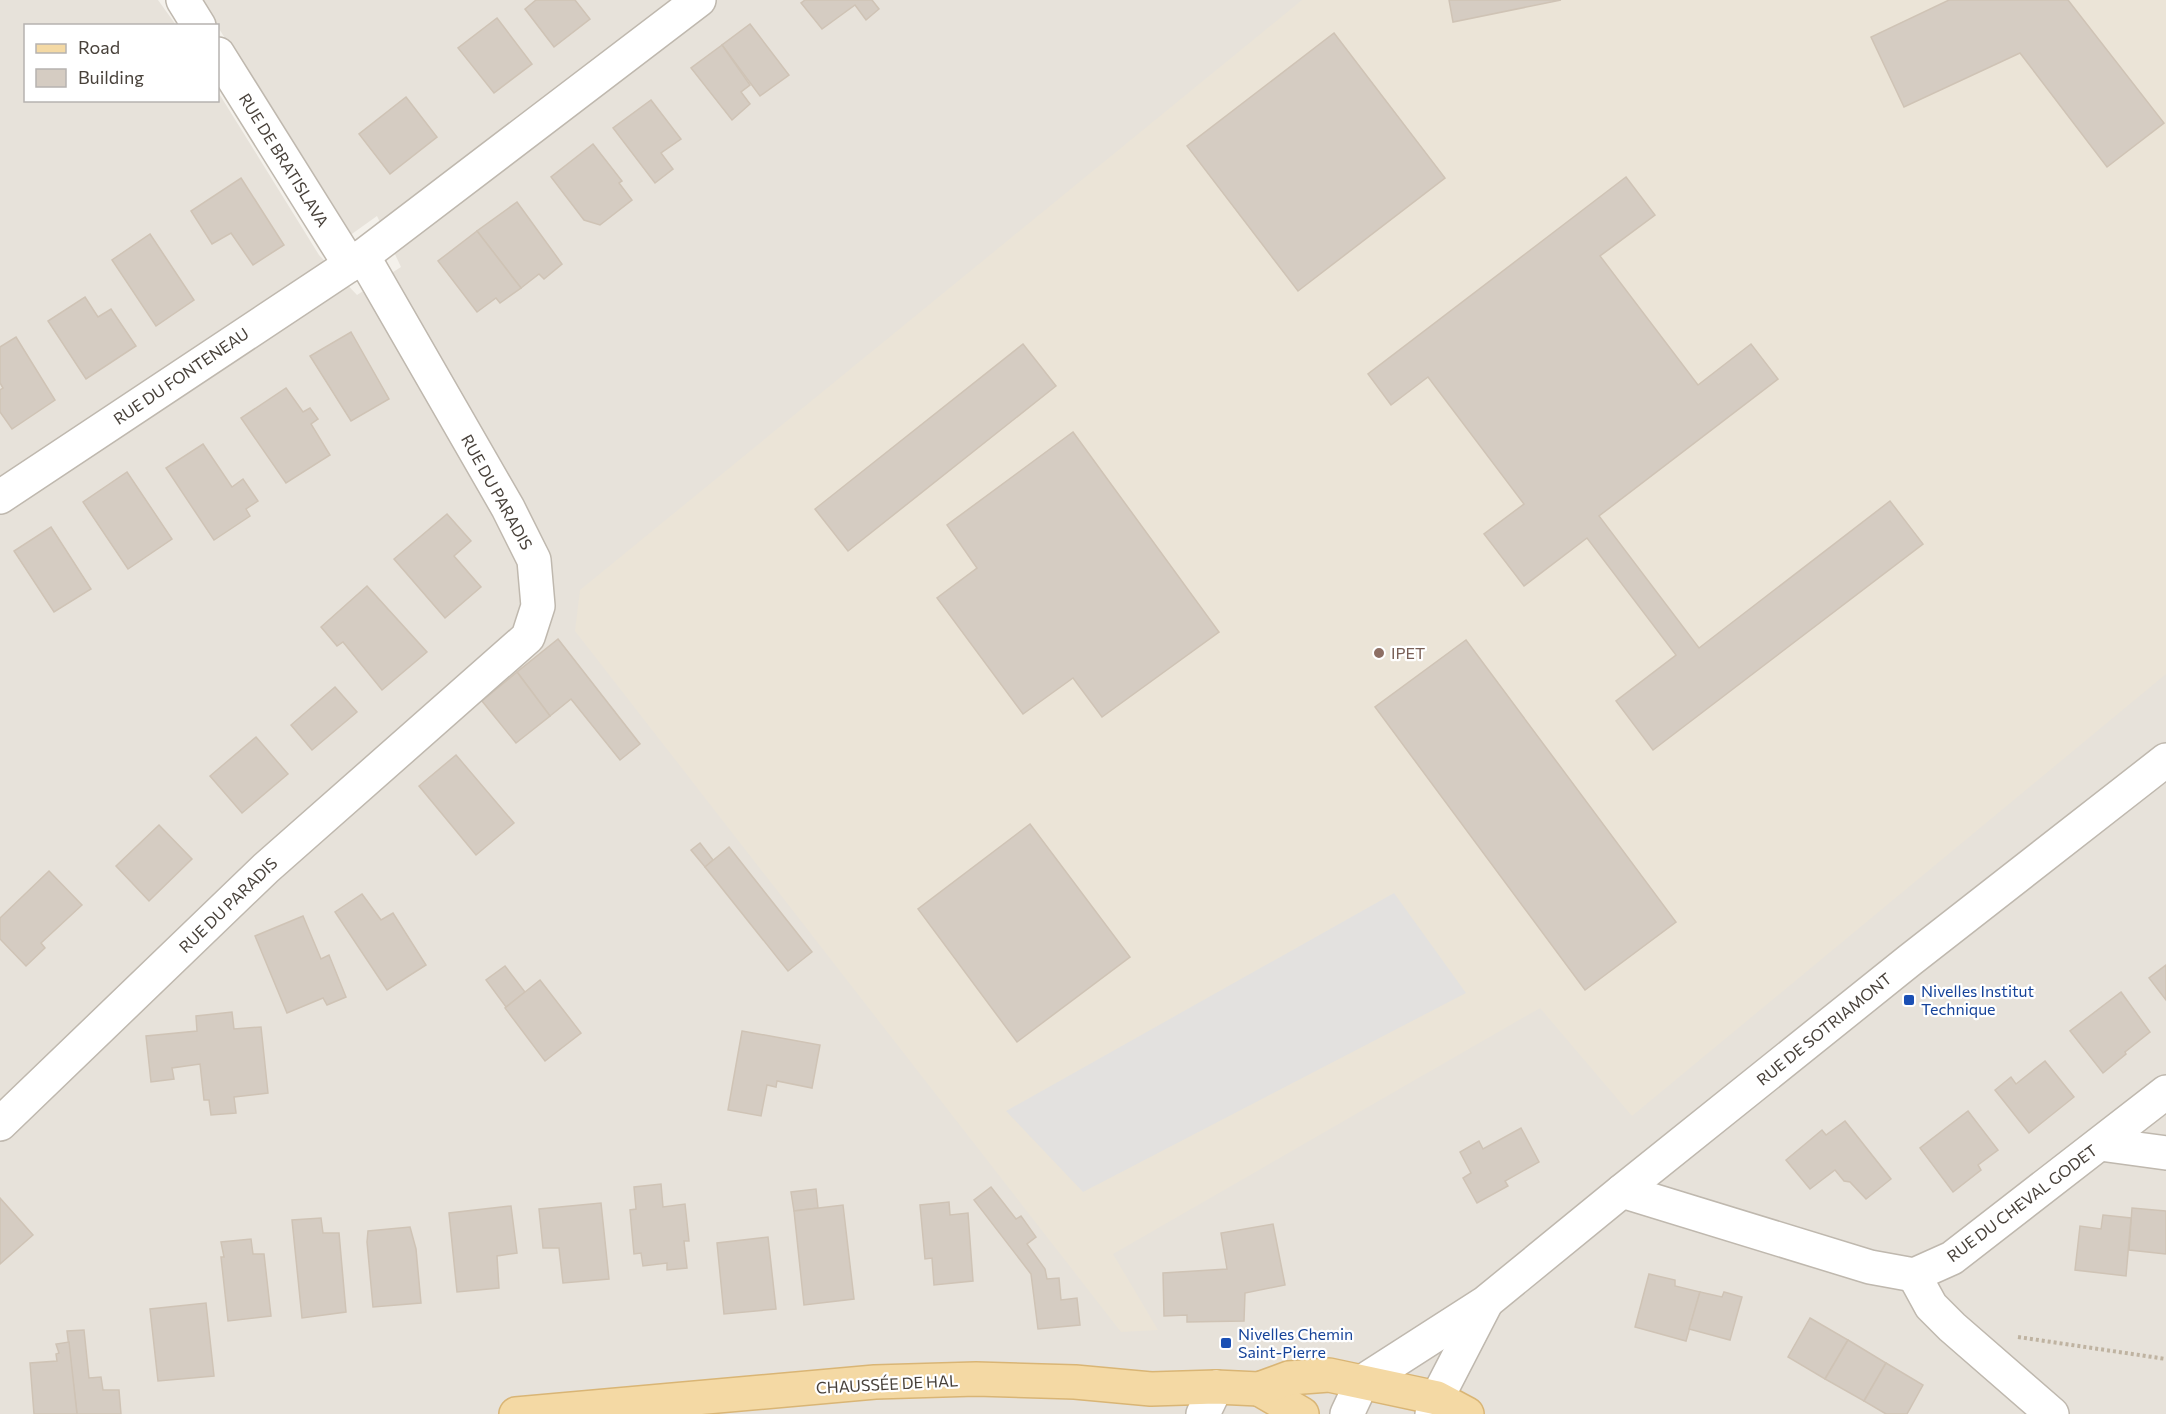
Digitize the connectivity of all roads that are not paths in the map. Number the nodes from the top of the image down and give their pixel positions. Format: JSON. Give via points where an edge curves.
{"nodes":[{"id":1,"x":183,"y":0,"type":"edge"},
{"id":2,"x":699,"y":0,"type":"edge"},
{"id":3,"x":198,"y":24,"type":"edge"},
{"id":4,"x":219,"y":55,"type":"edge"},
{"id":5,"x":356,"y":260,"type":"junction"},
{"id":6,"x":0,"y":496,"type":"edge"},
{"id":7,"x":2166,"y":760,"type":"edge"},
{"id":8,"x":2166,"y":1092,"type":"edge"},
{"id":9,"x":0,"y":1124,"type":"edge"},
{"id":10,"x":2100,"y":1144,"type":"junction"},
{"id":11,"x":2166,"y":1154,"type":"edge"},
{"id":12,"x":1622,"y":1191,"type":"junction"},
{"id":13,"x":1914,"y":1275,"type":"junction"},
{"id":14,"x":1485,"y":1303,"type":"junction"},
{"id":15,"x":1362,"y":1382,"type":"junction"},
{"id":16,"x":1259,"y":1389,"type":"junction"},
{"id":17,"x":1209,"y":1400,"type":"edge"},
{"id":18,"x":1435,"y":1406,"type":"edge"},
{"id":19,"x":516,"y":1414,"type":"edge"},
{"id":20,"x":1302,"y":1414,"type":"edge"},
{"id":21,"x":1347,"y":1414,"type":"edge"},
{"id":22,"x":1467,"y":1414,"type":"edge"},
{"id":23,"x":2052,"y":1414,"type":"edge"}],
"edges":[{"from":1,"to":3,"type":"street"},
{"from":2,"to":5,"type":"street"},
{"from":4,"to":5,"type":"street","name":"RUE DE BRATISLAVA"},
{"from":5,"to":6,"type":"street","name":"RUE DU FONTENEAU"},
{"from":5,"to":9,"type":"street","name":"RUE DU PARADIS","via":[[508,508],[534,560],[538,606],[528,637],[266,868]]},
{"from":7,"to":12,"type":"street","name":"RUE DE SOTRIAMONT"},
{"from":8,"to":10,"type":"street","name":"RUE DU CHEVAL GODET"},
{"from":10,"to":11,"type":"street"},
{"from":10,"to":13,"type":"street","name":"RUE DU CHEVAL GODET","via":[[1952,1258]]},
{"from":12,"to":13,"type":"street","via":[[1870,1267]]},
{"from":12,"to":14,"type":"street","name":"RUE DE SOTRIAMONT"},
{"from":13,"to":23,"type":"street","via":[[1931,1306],[1952,1328]]},
{"from":14,"to":15,"type":"street","name":"RUE DE SOTRIAMONT"},
{"from":14,"to":18,"type":"street","name":"RUE DE SOTRIAMONT"},
{"from":15,"to":16,"type":"main road","name":"CHAUSSÉE DE HAL","via":[[1329,1375],[1289,1377]]},
{"from":15,"to":18,"type":"main road","name":"CHAUSSÉE DE HAL"},
{"from":15,"to":21,"type":"street"},
{"from":16,"to":17,"type":"main road","name":"CHAUSSÉE DE HAL"},
{"from":16,"to":20,"type":"main road","name":"CHAUSSÉE DE HAL"},
{"from":17,"to":19,"type":"main road","name":"CHAUSSÉE DE HAL","via":[[1151,1389],[1075,1382],[976,1379],[875,1382]]},
{"from":18,"to":22,"type":"main road","name":"CHAUSSÉE DE HAL"}]}
